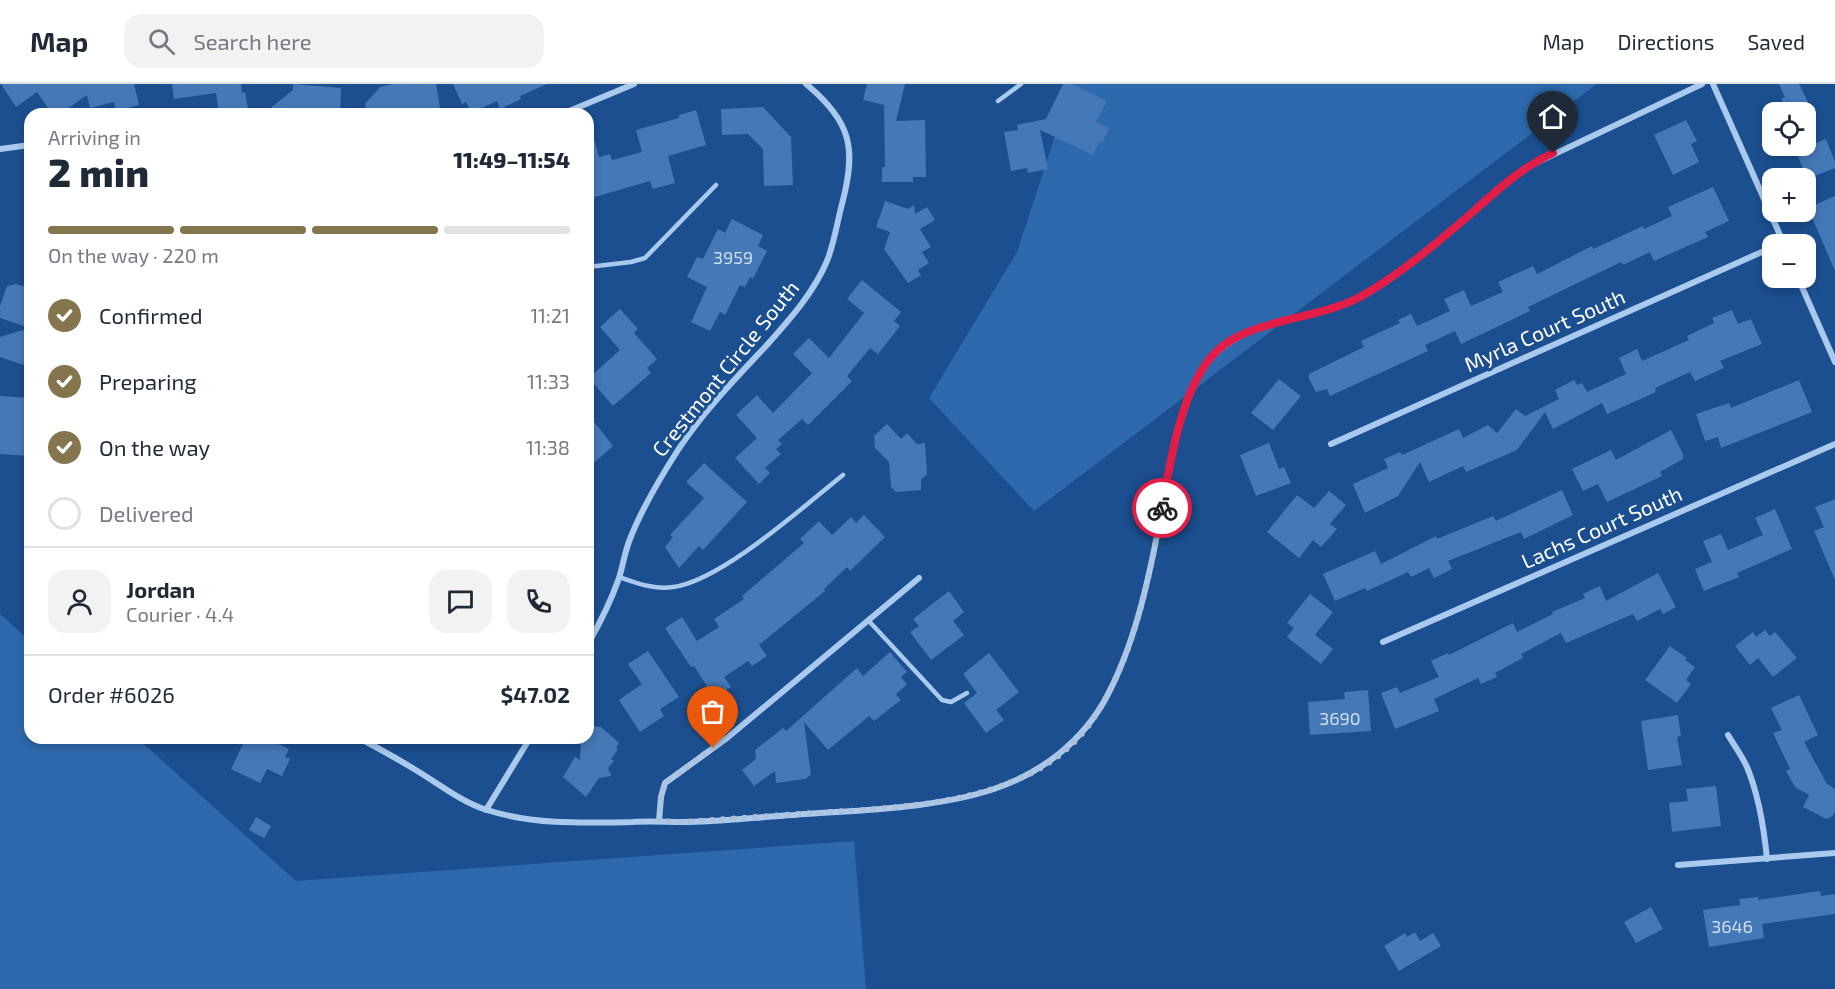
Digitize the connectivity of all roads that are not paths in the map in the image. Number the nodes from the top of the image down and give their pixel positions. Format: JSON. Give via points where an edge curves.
{"nodes":[{"id":1,"x":634,"y":84,"type":"edge"},
{"id":2,"x":806,"y":84,"type":"edge"},
{"id":3,"x":1021,"y":84,"type":"edge"},
{"id":4,"x":1702,"y":84,"type":"edge"},
{"id":5,"x":1713,"y":84,"type":"edge"},
{"id":6,"x":998,"y":101,"type":"dead end"},
{"id":7,"x":576,"y":108,"type":"edge"},
{"id":8,"x":24,"y":146,"type":"edge"},
{"id":9,"x":0,"y":149,"type":"edge"},
{"id":10,"x":716,"y":185,"type":"dead end"},
{"id":11,"x":1778,"y":234,"type":"edge"},
{"id":12,"x":1762,"y":252,"type":"edge"},
{"id":13,"x":594,"y":266,"type":"edge"},
{"id":14,"x":1802,"y":288,"type":"edge"},
{"id":15,"x":1835,"y":362,"type":"edge"},
{"id":16,"x":1331,"y":444,"type":"dead end"},
{"id":17,"x":1835,"y":444,"type":"edge"},
{"id":18,"x":843,"y":474,"type":"dead end"},
{"id":19,"x":619,"y":577,"type":"junction"},
{"id":20,"x":920,"y":578,"type":"dead end"},
{"id":21,"x":868,"y":620,"type":"junction"},
{"id":22,"x":594,"y":633,"type":"edge"},
{"id":23,"x":1383,"y":642,"type":"dead end"},
{"id":24,"x":967,"y":693,"type":"dead end"},
{"id":25,"x":1728,"y":735,"type":"dead end"},
{"id":26,"x":369,"y":744,"type":"edge"},
{"id":27,"x":526,"y":744,"type":"edge"},
{"id":28,"x":486,"y":810,"type":"junction"},
{"id":29,"x":659,"y":821,"type":"junction"},
{"id":30,"x":1835,"y":853,"type":"edge"},
{"id":31,"x":1767,"y":859,"type":"junction"},
{"id":32,"x":1678,"y":865,"type":"dead end"}],
"edges":[{"from":1,"to":7,"type":"street"},
{"from":2,"to":19,"type":"street","name":"Crestmont Circle South","via":[[836,112],[846,132],[849,155],[848,183],[827,261],[797,310],[679,449],[629,540]]},
{"from":3,"to":6,"type":"lane"},
{"from":4,"to":29,"type":"street","via":[[1525,168],[1414,261],[1359,297],[1312,315],[1243,333],[1216,351],[1187,400],[1142,602],[1117,677],[1092,721],[1057,756],[994,789],[939,801],[856,811]]},
{"from":5,"to":11,"type":"street"},
{"from":8,"to":9,"type":"street"},
{"from":10,"to":13,"type":"lane","via":[[645,258]]},
{"from":12,"to":16,"type":"street","name":"Myrla Court South"},
{"from":14,"to":15,"type":"street"},
{"from":17,"to":23,"type":"street","name":"Lachs Court South"},
{"from":18,"to":19,"type":"lane","via":[[770,533],[689,584],[660,588]]},
{"from":19,"to":22,"type":"street","name":"Crestmont Circle South"},
{"from":20,"to":21,"type":"street"},
{"from":21,"to":24,"type":"lane","via":[[942,700],[951,702]]},
{"from":21,"to":29,"type":"street","via":[[727,738],[665,783]]},
{"from":25,"to":31,"type":"street","via":[[1751,777],[1764,827]]},
{"from":26,"to":28,"type":"street"},
{"from":27,"to":28,"type":"street"},
{"from":28,"to":29,"type":"street","via":[[573,823]]},
{"from":30,"to":31,"type":"street"},
{"from":31,"to":32,"type":"street"}]}
